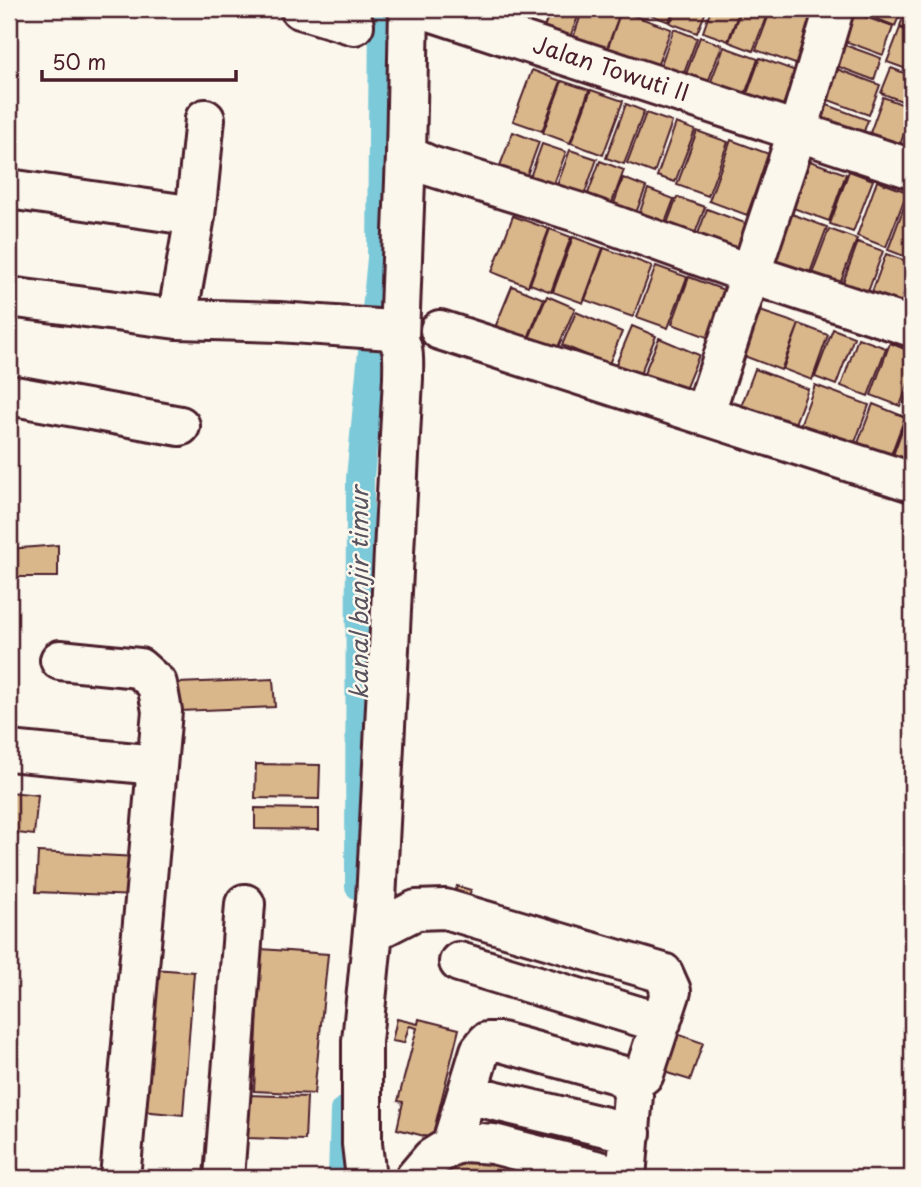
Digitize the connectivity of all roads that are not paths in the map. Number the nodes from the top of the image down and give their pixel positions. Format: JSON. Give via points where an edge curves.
{"nodes":[{"id":1,"x":300,"y":9,"type":"edge"},
{"id":2,"x":409,"y":9,"type":"edge"},
{"id":3,"x":424,"y":9,"type":"edge"},
{"id":4,"x":834,"y":9,"type":"edge"},
{"id":5,"x":354,"y":25,"type":"dead end"},
{"id":6,"x":205,"y":119,"type":"dead end"},
{"id":7,"x":798,"y":130,"type":"junction"},
{"id":8,"x":406,"y":155,"type":"junction"},
{"id":9,"x":912,"y":169,"type":"edge"},
{"id":10,"x":9,"y":189,"type":"edge"},
{"id":11,"x":195,"y":216,"type":"junction"},
{"id":12,"x":750,"y":274,"type":"junction"},
{"id":13,"x":9,"y":297,"type":"edge"},
{"id":14,"x":177,"y":319,"type":"junction"},
{"id":15,"x":912,"y":327,"type":"edge"},
{"id":16,"x":440,"y":330,"type":"dead end"},
{"id":17,"x":395,"y":333,"type":"junction"},
{"id":18,"x":9,"y":395,"type":"edge"},
{"id":19,"x":704,"y":415,"type":"junction"},
{"id":20,"x":180,"y":426,"type":"dead end"},
{"id":21,"x":912,"y":482,"type":"edge"},
{"id":22,"x":60,"y":660,"type":"dead end"},
{"id":23,"x":9,"y":751,"type":"edge"},
{"id":24,"x":157,"y":765,"type":"junction"},
{"id":25,"x":245,"y":904,"type":"dead end"},
{"id":26,"x":373,"y":932,"type":"junction"},
{"id":27,"x":459,"y":962,"type":"dead end"},
{"id":28,"x":661,"y":1023,"type":"junction"},
{"id":29,"x":630,"y":1085,"type":"junction"},
{"id":30,"x":467,"y":1094,"type":"junction"},
{"id":31,"x":631,"y":1133,"type":"junction"},
{"id":32,"x":451,"y":1146,"type":"junction"},
{"id":33,"x":120,"y":1178,"type":"edge"},
{"id":34,"x":224,"y":1178,"type":"edge"},
{"id":35,"x":366,"y":1178,"type":"edge"},
{"id":36,"x":415,"y":1178,"type":"edge"},
{"id":37,"x":627,"y":1178,"type":"edge"}],
"edges":[{"from":1,"to":5,"type":"street"},
{"from":2,"to":8,"type":"street"},
{"from":3,"to":7,"type":"street","name":"Jalan Towuti II"},
{"from":4,"to":7,"type":"street"},
{"from":6,"to":11,"type":"street"},
{"from":7,"to":9,"type":"street","name":"Jalan Towuti II"},
{"from":7,"to":12,"type":"street"},
{"from":8,"to":12,"type":"street"},
{"from":8,"to":17,"type":"street"},
{"from":10,"to":11,"type":"street"},
{"from":11,"to":14,"type":"street"},
{"from":12,"to":15,"type":"street"},
{"from":12,"to":19,"type":"street"},
{"from":13,"to":14,"type":"street"},
{"from":14,"to":17,"type":"street","via":[[279,322]]},
{"from":16,"to":19,"type":"street"},
{"from":17,"to":26,"type":"street","via":[[402,343],[403,378]]},
{"from":18,"to":20,"type":"street"},
{"from":19,"to":21,"type":"street"},
{"from":22,"to":24,"type":"street","via":[[139,668],[157,684],[162,711]]},
{"from":23,"to":24,"type":"street"},
{"from":24,"to":33,"type":"street"},
{"from":25,"to":34,"type":"street"},
{"from":26,"to":28,"type":"street","via":[[415,910],[445,909],[663,973],[671,991]]},
{"from":26,"to":35,"type":"street","via":[[362,1041]]},
{"from":27,"to":28,"type":"street"},
{"from":28,"to":29,"type":"street","via":[[644,1074]]},
{"from":29,"to":30,"type":"street","via":[[620,1074],[486,1042]]},
{"from":29,"to":31,"type":"street"},
{"from":30,"to":31,"type":"street"},
{"from":30,"to":32,"type":"street"},
{"from":31,"to":37,"type":"street"},
{"from":32,"to":36,"type":"street","via":[[432,1158]]},
{"from":32,"to":37,"type":"street","via":[[494,1144]]}]}
